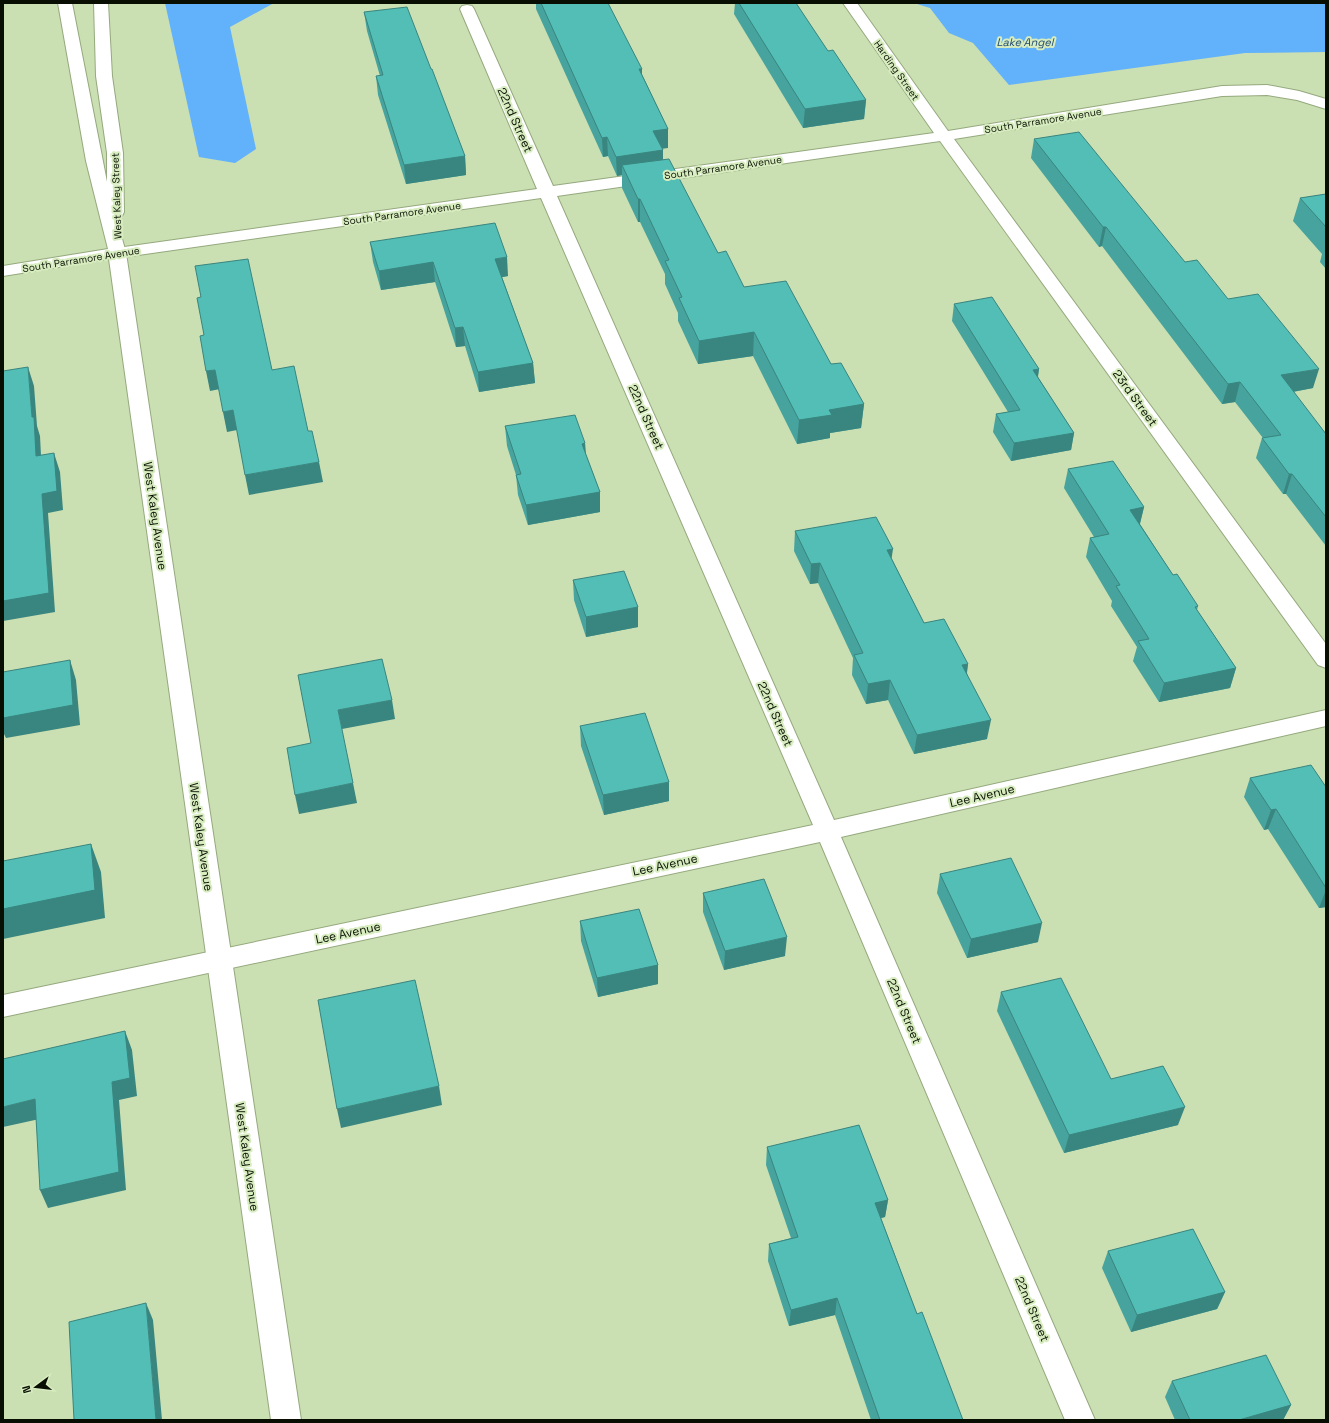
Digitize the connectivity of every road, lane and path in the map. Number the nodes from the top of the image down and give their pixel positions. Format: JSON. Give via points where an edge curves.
{"nodes":[{"id":1,"x":65,"y":3,"type":"edge"},
{"id":2,"x":100,"y":3,"type":"edge"},
{"id":3,"x":850,"y":3,"type":"edge"},
{"id":4,"x":467,"y":9,"type":"dead end"},
{"id":5,"x":1326,"y":104,"type":"edge"},
{"id":6,"x":944,"y":136,"type":"junction"},
{"id":7,"x":547,"y":192,"type":"junction"},
{"id":8,"x":118,"y":253,"type":"junction"},
{"id":9,"x":3,"y":271,"type":"edge"},
{"id":10,"x":1326,"y":660,"type":"edge"},
{"id":11,"x":1326,"y":718,"type":"edge"},
{"id":12,"x":827,"y":831,"type":"junction"},
{"id":13,"x":219,"y":961,"type":"junction"},
{"id":14,"x":3,"y":1006,"type":"edge"},
{"id":15,"x":286,"y":1420,"type":"edge"},
{"id":16,"x":1080,"y":1420,"type":"edge"}],
"edges":[{"from":1,"to":8,"type":"street","name":"West Kaley Street","via":[[94,161]]},
{"from":2,"to":8,"type":"street","name":"West Kaley Street","via":[[104,76],[115,153]]},
{"from":3,"to":6,"type":"street","name":"Harding Street"},
{"from":4,"to":7,"type":"street","name":"22nd Street"},
{"from":5,"to":6,"type":"street","name":"South Parramore Avenue","via":[[1267,90],[1222,91]]},
{"from":6,"to":7,"type":"street","name":"South Parramore Avenue"},
{"from":6,"to":10,"type":"street","name":"23rd Street"},
{"from":7,"to":8,"type":"street","name":"South Parramore Avenue"},
{"from":7,"to":12,"type":"street","name":"22nd Street"},
{"from":8,"to":9,"type":"street","name":"South Parramore Avenue"},
{"from":8,"to":13,"type":"street","name":"West Kaley Avenue"},
{"from":11,"to":12,"type":"street","name":"Lee Avenue"},
{"from":12,"to":13,"type":"street","name":"Lee Avenue"},
{"from":12,"to":16,"type":"street","name":"22nd Street"},
{"from":13,"to":14,"type":"street","name":"Lee Avenue"},
{"from":13,"to":15,"type":"street","name":"West Kaley Avenue"}]}
